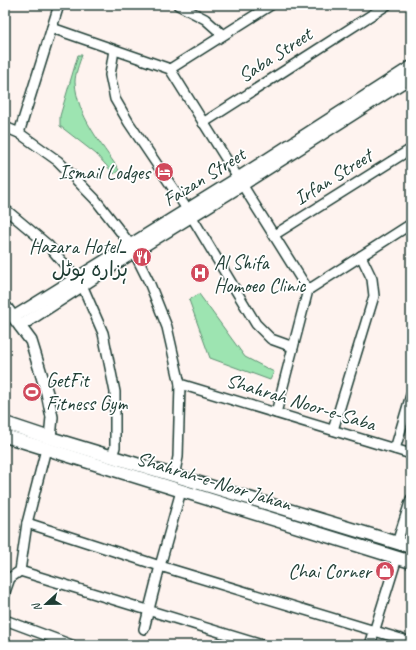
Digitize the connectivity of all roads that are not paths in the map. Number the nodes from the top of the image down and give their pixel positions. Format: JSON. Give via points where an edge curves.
{"nodes":[{"id":1,"x":59,"y":5,"type":"edge"},
{"id":2,"x":178,"y":5,"type":"edge"},
{"id":3,"x":271,"y":5,"type":"edge"},
{"id":4,"x":387,"y":5,"type":"edge"},
{"id":5,"x":52,"y":28,"type":"junction"},
{"id":6,"x":223,"y":35,"type":"junction"},
{"id":7,"x":114,"y":50,"type":"junction"},
{"id":8,"x":411,"y":67,"type":"edge"},
{"id":9,"x":170,"y":69,"type":"junction"},
{"id":10,"x":411,"y":77,"type":"edge"},
{"id":11,"x":203,"y":123,"type":"junction"},
{"id":12,"x":5,"y":127,"type":"edge"},
{"id":13,"x":19,"y":133,"type":"junction"},
{"id":14,"x":411,"y":148,"type":"edge"},
{"id":15,"x":240,"y":181,"type":"junction"},
{"id":16,"x":5,"y":210,"type":"edge"},
{"id":17,"x":189,"y":213,"type":"junction"},
{"id":18,"x":411,"y":224,"type":"edge"},
{"id":19,"x":274,"y":235,"type":"junction"},
{"id":20,"x":132,"y":248,"type":"junction"},
{"id":21,"x":361,"y":256,"type":"junction"},
{"id":22,"x":80,"y":282,"type":"junction"},
{"id":23,"x":308,"y":290,"type":"junction"},
{"id":24,"x":5,"y":306,"type":"edge"},
{"id":25,"x":17,"y":321,"type":"junction"},
{"id":26,"x":293,"y":347,"type":"junction"},
{"id":27,"x":180,"y":384,"type":"junction"},
{"id":28,"x":411,"y":395,"type":"edge"},
{"id":29,"x":276,"y":413,"type":"junction"},
{"id":30,"x":5,"y":423,"type":"edge"},
{"id":31,"x":333,"y":430,"type":"junction"},
{"id":32,"x":5,"y":436,"type":"edge"},
{"id":33,"x":48,"y":443,"type":"junction"},
{"id":34,"x":395,"y":449,"type":"junction"},
{"id":35,"x":411,"y":454,"type":"edge"},
{"id":36,"x":112,"y":456,"type":"junction"},
{"id":37,"x":174,"y":476,"type":"junction"},
{"id":38,"x":210,"y":486,"type":"junction"},
{"id":39,"x":181,"y":491,"type":"junction"},
{"id":40,"x":207,"y":499,"type":"junction"},
{"id":41,"x":411,"y":499,"type":"edge"},
{"id":42,"x":27,"y":523,"type":"junction"},
{"id":43,"x":397,"y":543,"type":"junction"},
{"id":44,"x":411,"y":548,"type":"edge"},
{"id":45,"x":397,"y":558,"type":"junction"},
{"id":46,"x":411,"y":562,"type":"edge"},
{"id":47,"x":160,"y":566,"type":"junction"},
{"id":48,"x":20,"y":571,"type":"junction"},
{"id":49,"x":5,"y":592,"type":"edge"},
{"id":50,"x":150,"y":610,"type":"junction"},
{"id":51,"x":5,"y":620,"type":"edge"},
{"id":52,"x":144,"y":629,"type":"dead end"},
{"id":53,"x":373,"y":631,"type":"junction"},
{"id":54,"x":52,"y":642,"type":"edge"},
{"id":55,"x":411,"y":642,"type":"edge"},
{"id":56,"x":72,"y":645,"type":"edge"},
{"id":57,"x":262,"y":645,"type":"edge"},
{"id":58,"x":370,"y":645,"type":"edge"}],
"edges":[{"from":1,"to":5,"type":"street"},
{"from":2,"to":6,"type":"street","via":[[205,19]]},
{"from":3,"to":6,"type":"street"},
{"from":4,"to":11,"type":"street","name":"Saba Street"},
{"from":5,"to":7,"type":"street"},
{"from":5,"to":13,"type":"street"},
{"from":6,"to":9,"type":"street"},
{"from":7,"to":9,"type":"street"},
{"from":7,"to":17,"type":"street","via":[[110,75],[116,99]]},
{"from":8,"to":15,"type":"street","name":"Faizan Street"},
{"from":9,"to":11,"type":"street"},
{"from":10,"to":15,"type":"street","name":"Faizan Street"},
{"from":11,"to":15,"type":"street"},
{"from":12,"to":13,"type":"street"},
{"from":13,"to":20,"type":"street","via":[[58,161],[95,199]]},
{"from":14,"to":19,"type":"street","name":"Irfan Street"},
{"from":15,"to":17,"type":"street","name":"Faizan Street"},
{"from":15,"to":19,"type":"street"},
{"from":16,"to":22,"type":"street","via":[[48,245]]},
{"from":17,"to":20,"type":"street","name":"Faizan Street"},
{"from":17,"to":26,"type":"street","via":[[256,324],[271,339]]},
{"from":18,"to":21,"type":"street"},
{"from":19,"to":23,"type":"street"},
{"from":20,"to":22,"type":"street","name":"Faizan Street"},
{"from":20,"to":27,"type":"street","via":[[167,327]]},
{"from":21,"to":23,"type":"street"},
{"from":21,"to":31,"type":"street","via":[[372,279],[374,296]]},
{"from":22,"to":25,"type":"street","name":"Faizan Street"},
{"from":22,"to":36,"type":"street","via":[[103,333],[116,392],[115,447]]},
{"from":23,"to":26,"type":"street"},
{"from":24,"to":25,"type":"street"},
{"from":25,"to":33,"type":"street","via":[[31,341],[47,393],[52,417]]},
{"from":26,"to":29,"type":"street"},
{"from":27,"to":29,"type":"street","name":"Shahrah Noor-e-Saba"},
{"from":27,"to":37,"type":"street","via":[[178,457]]},
{"from":28,"to":34,"type":"street"},
{"from":29,"to":31,"type":"street","name":"Shahrah Noor-e-Saba"},
{"from":30,"to":33,"type":"main road","name":"Shahrah-e-Noor Jahan"},
{"from":31,"to":34,"type":"street","name":"Shahrah Noor-e-Saba"},
{"from":32,"to":33,"type":"main road","name":"Shahrah-e-Noor Jahan"},
{"from":33,"to":36,"type":"main road","name":"Shahrah-e-Noor Jahan"},
{"from":33,"to":39,"type":"main road","name":"Shahrah-e-Noor Jahan"},
{"from":33,"to":42,"type":"street"},
{"from":34,"to":35,"type":"street","name":"Shahrah Noor-e-Saba"},
{"from":36,"to":37,"type":"main road","name":"Shahrah-e-Noor Jahan"},
{"from":37,"to":38,"type":"main road","name":"Shahrah-e-Noor Jahan"},
{"from":38,"to":40,"type":"main road"},
{"from":38,"to":43,"type":"main road","name":"Shahrah-e-Noor Jahan"},
{"from":39,"to":40,"type":"main road","name":"Shahrah-e-Noor Jahan"},
{"from":39,"to":47,"type":"street"},
{"from":40,"to":45,"type":"main road","name":"Shahrah-e-Noor Jahan"},
{"from":41,"to":43,"type":"street"},
{"from":42,"to":47,"type":"street"},
{"from":42,"to":48,"type":"street"},
{"from":43,"to":44,"type":"main road","name":"Shahrah-e-Noor Jahan"},
{"from":45,"to":46,"type":"main road","name":"Shahrah-e-Noor Jahan"},
{"from":45,"to":53,"type":"street"},
{"from":47,"to":50,"type":"street"},
{"from":47,"to":53,"type":"street"},
{"from":48,"to":49,"type":"street","via":[[10,578]]},
{"from":48,"to":50,"type":"street"},
{"from":50,"to":52,"type":"street"},
{"from":50,"to":57,"type":"street"},
{"from":51,"to":54,"type":"street"},
{"from":53,"to":55,"type":"street"},
{"from":53,"to":58,"type":"street"},
{"from":54,"to":56,"type":"street"}]}
